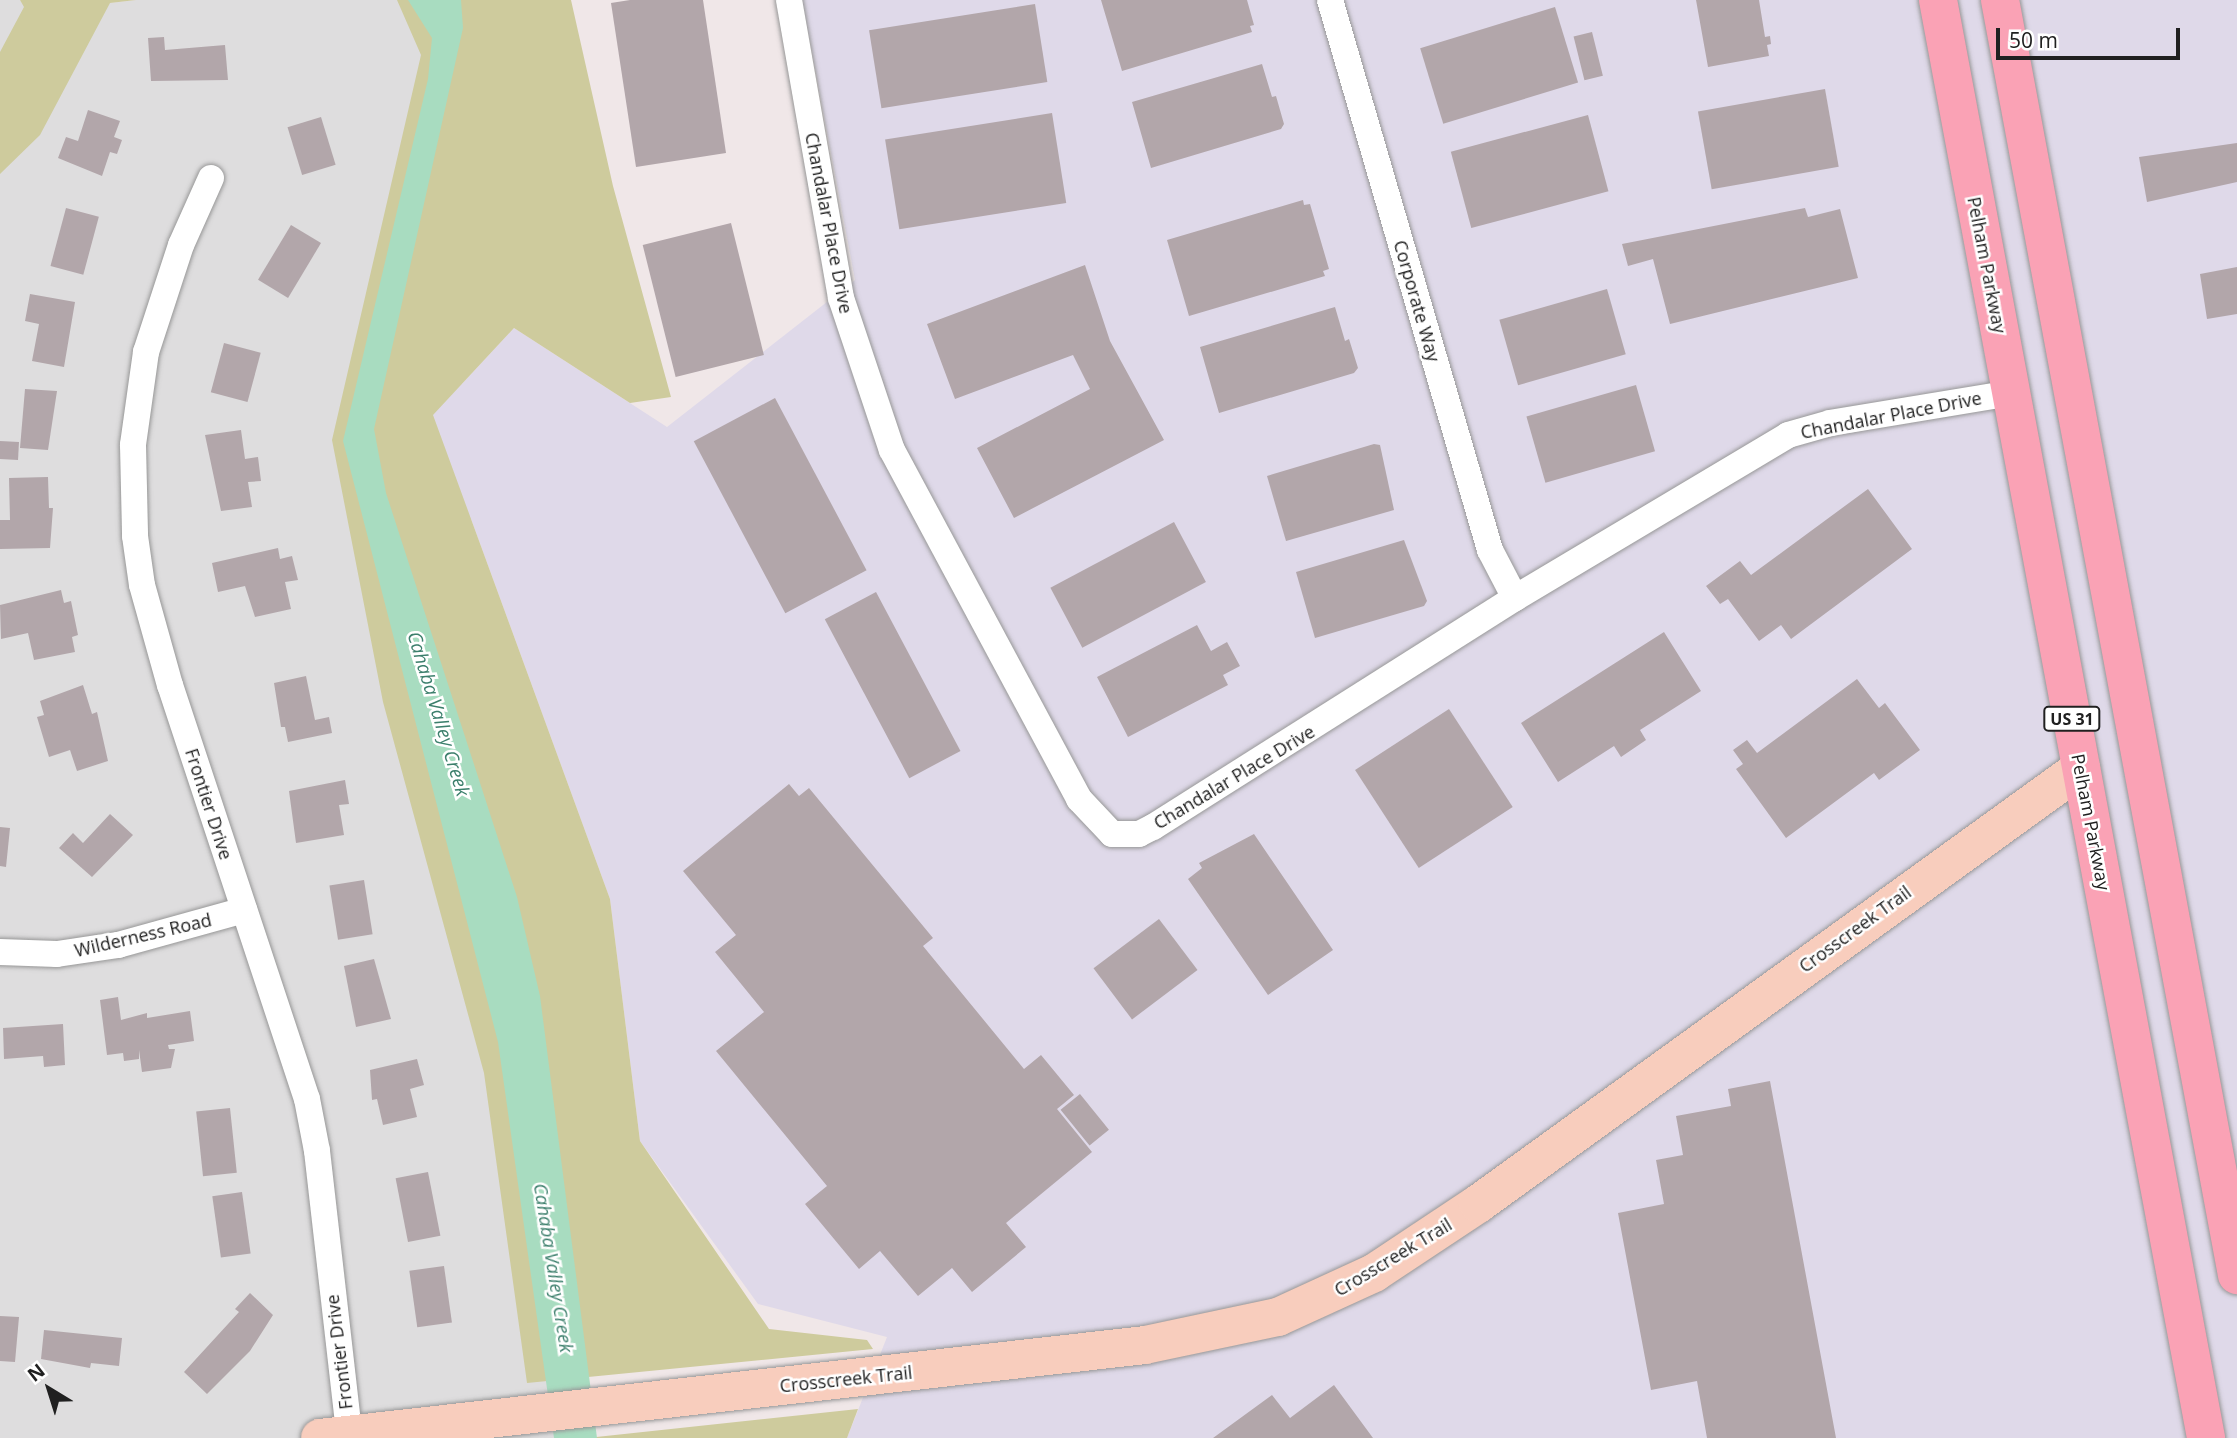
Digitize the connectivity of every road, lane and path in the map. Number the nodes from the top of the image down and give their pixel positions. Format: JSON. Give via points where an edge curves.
{"nodes":[{"id":1,"x":789,"y":0,"type":"edge"},
{"id":2,"x":1330,"y":0,"type":"edge"},
{"id":3,"x":1938,"y":0,"type":"edge"},
{"id":4,"x":2000,"y":0,"type":"edge"},
{"id":5,"x":211,"y":178,"type":"dead end"},
{"id":6,"x":2011,"y":393,"type":"junction"},
{"id":7,"x":2080,"y":432,"type":"junction"},
{"id":8,"x":2019,"y":437,"type":"junction"},
{"id":9,"x":1515,"y":598,"type":"junction"},
{"id":10,"x":2138,"y":743,"type":"junction"},
{"id":11,"x":2081,"y":768,"type":"junction"},
{"id":12,"x":244,"y":910,"type":"junction"},
{"id":13,"x":0,"y":952,"type":"edge"},
{"id":14,"x":2237,"y":1275,"type":"edge"},
{"id":15,"x":335,"y":1436,"type":"edge"},
{"id":16,"x":2206,"y":1438,"type":"edge"}],
"edges":[{"from":1,"to":9,"type":"street","name":"Chandalar Place Drive","via":[[841,298],[892,450],[1079,799],[1100,826],[1123,835],[1153,827],[1350,707]]},
{"from":2,"to":9,"type":"street","name":"Corporate Way","via":[[1490,550]]},
{"from":3,"to":6,"type":"main road","name":"Pelham Parkway","number":"US 31"},
{"from":4,"to":7,"type":"main road"},
{"from":5,"to":12,"type":"street","name":"Frontier Drive","via":[[181,245],[146,352],[133,445],[132,490],[136,548],[152,628]]},
{"from":6,"to":8,"type":"main road","name":"Pelham Parkway","number":"US 31"},
{"from":6,"to":9,"type":"street","name":"Chandalar Place Drive","via":[[1830,423],[1788,435]]},
{"from":7,"to":8,"type":"main road"},
{"from":7,"to":10,"type":"main road"},
{"from":8,"to":11,"type":"main road","name":"Pelham Parkway","number":"US 31"},
{"from":10,"to":11,"type":"main road"},
{"from":10,"to":14,"type":"main road"},
{"from":11,"to":15,"type":"street","name":"Crosscreek Trail","via":[[1488,1197],[1342,1290],[1278,1317],[1195,1338]]},
{"from":11,"to":16,"type":"main road","name":"Pelham Parkway","number":"US 31"},
{"from":12,"to":13,"type":"street","name":"Wilderness Road","via":[[118,945],[57,954]]},
{"from":12,"to":15,"type":"street","name":"Frontier Drive","via":[[295,1053],[317,1151]]}]}
